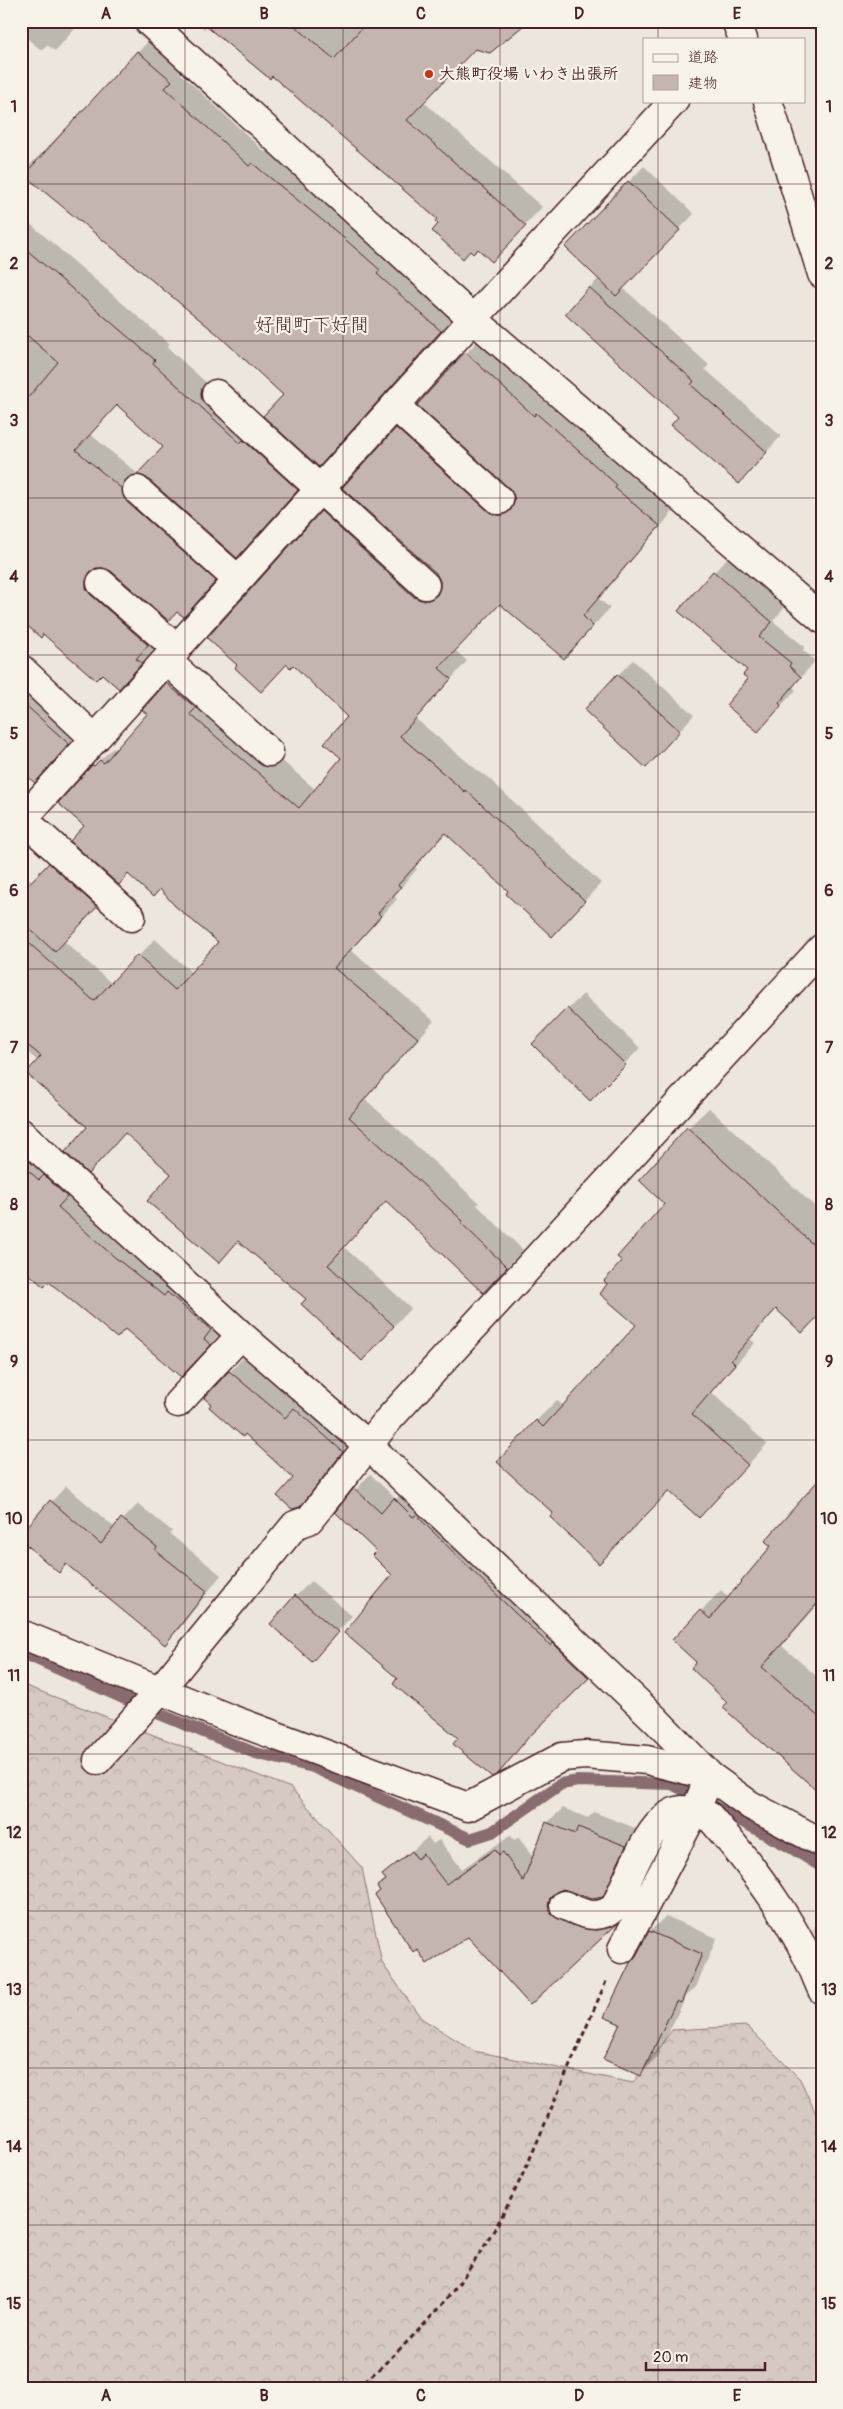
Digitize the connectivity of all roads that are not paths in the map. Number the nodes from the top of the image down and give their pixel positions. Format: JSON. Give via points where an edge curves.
{"nodes":[{"id":1,"x":148,"y":21,"type":"edge"},
{"id":2,"x":673,"y":102,"type":"edge"},
{"id":3,"x":768,"y":102,"type":"edge"},
{"id":4,"x":822,"y":274,"type":"edge"},
{"id":5,"x":473,"y":319,"type":"junction"},
{"id":6,"x":216,"y":394,"type":"dead end"},
{"id":7,"x":395,"y":406,"type":"junction"},
{"id":8,"x":320,"y":489,"type":"junction"},
{"id":9,"x":137,"y":490,"type":"dead end"},
{"id":10,"x":499,"y":500,"type":"dead end"},
{"id":11,"x":238,"y":580,"type":"junction"},
{"id":12,"x":101,"y":583,"type":"dead end"},
{"id":13,"x":425,"y":585,"type":"dead end"},
{"id":14,"x":822,"y":619,"type":"edge"},
{"id":15,"x":171,"y":655,"type":"junction"},
{"id":16,"x":21,"y":669,"type":"edge"},
{"id":17,"x":95,"y":739,"type":"junction"},
{"id":18,"x":269,"y":752,"type":"dead end"},
{"id":19,"x":22,"y":820,"type":"edge"},
{"id":20,"x":131,"y":916,"type":"dead end"},
{"id":21,"x":822,"y":948,"type":"edge"},
{"id":22,"x":21,"y":1133,"type":"edge"},
{"id":23,"x":240,"y":1335,"type":"junction"},
{"id":24,"x":178,"y":1403,"type":"dead end"},
{"id":25,"x":367,"y":1444,"type":"junction"},
{"id":26,"x":21,"y":1634,"type":"edge"},
{"id":27,"x":158,"y":1692,"type":"junction"},
{"id":28,"x":98,"y":1760,"type":"dead end"},
{"id":29,"x":710,"y":1778,"type":"junction"},
{"id":30,"x":695,"y":1810,"type":"junction"},
{"id":31,"x":822,"y":1844,"type":"edge"},
{"id":32,"x":564,"y":1905,"type":"dead end"},
{"id":33,"x":622,"y":1950,"type":"road end"},
{"id":34,"x":822,"y":1990,"type":"edge"}],
"edges":[{"from":1,"to":5,"type":"street"},
{"from":2,"to":5,"type":"street"},
{"from":3,"to":4,"type":"street"},
{"from":5,"to":7,"type":"street"},
{"from":5,"to":14,"type":"street"},
{"from":6,"to":8,"type":"street"},
{"from":7,"to":8,"type":"street"},
{"from":7,"to":10,"type":"street"},
{"from":8,"to":11,"type":"street"},
{"from":8,"to":13,"type":"street"},
{"from":9,"to":11,"type":"street"},
{"from":11,"to":15,"type":"street"},
{"from":12,"to":15,"type":"street"},
{"from":15,"to":17,"type":"street"},
{"from":15,"to":18,"type":"street"},
{"from":16,"to":17,"type":"street"},
{"from":17,"to":19,"type":"street"},
{"from":19,"to":20,"type":"street"},
{"from":21,"to":25,"type":"street"},
{"from":22,"to":23,"type":"street"},
{"from":23,"to":24,"type":"street"},
{"from":23,"to":25,"type":"street"},
{"from":25,"to":27,"type":"street","via":[[309,1520],[295,1525]]},
{"from":25,"to":29,"type":"street","via":[[655,1719]]},
{"from":26,"to":27,"type":"street","via":[[154,1686]]},
{"from":27,"to":28,"type":"street"},
{"from":27,"to":29,"type":"street","via":[[468,1807],[562,1757],[585,1755],[647,1760]]},
{"from":29,"to":30,"type":"street"},
{"from":29,"to":31,"type":"street","via":[[750,1805]]},
{"from":30,"to":32,"type":"street","via":[[680,1810],[666,1816],[650,1833],[615,1907],[606,1914],[591,1916]]},
{"from":30,"to":33,"type":"street"},
{"from":30,"to":34,"type":"street","via":[[708,1816],[769,1891]]}]}
